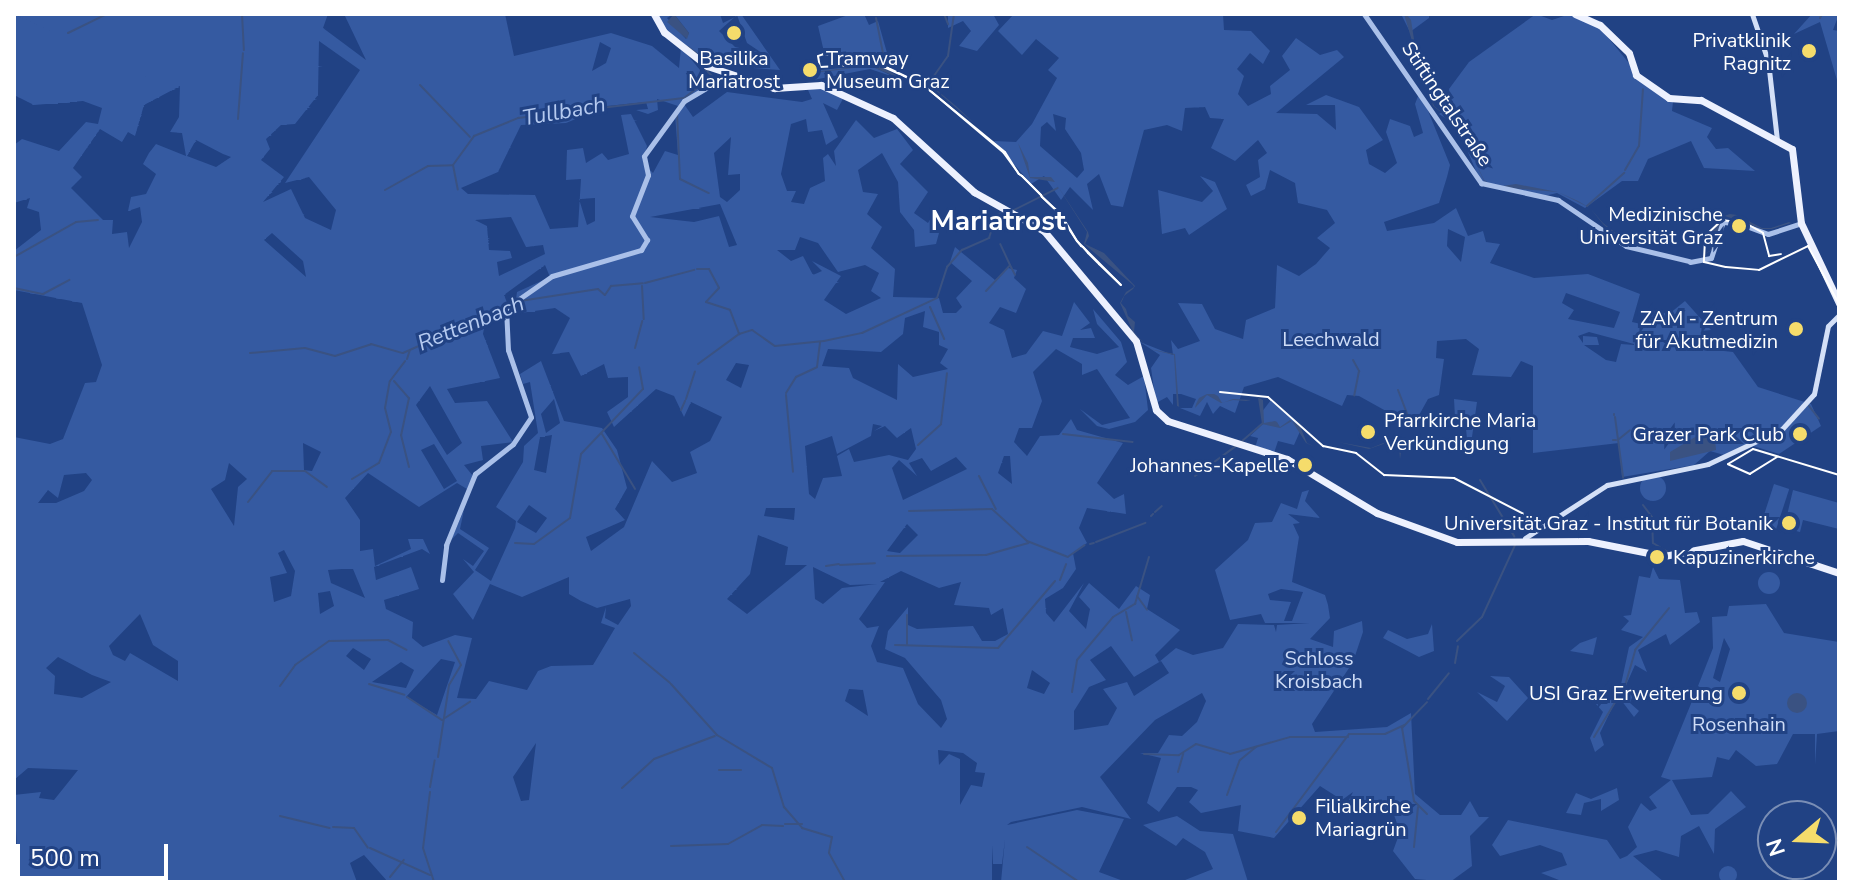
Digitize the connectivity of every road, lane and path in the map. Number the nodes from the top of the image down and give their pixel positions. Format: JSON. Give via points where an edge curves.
{"nodes":[{"id":1,"x":654,"y":14,"type":"edge"},
{"id":2,"x":1364,"y":14,"type":"edge"},
{"id":3,"x":1575,"y":14,"type":"edge"},
{"id":4,"x":1752,"y":14,"type":"edge"},
{"id":5,"x":730,"y":74,"type":"junction"},
{"id":6,"x":1779,"y":140,"type":"junction"},
{"id":7,"x":1799,"y":224,"type":"junction"},
{"id":8,"x":1839,"y":303,"type":"edge"},
{"id":9,"x":1839,"y":315,"type":"edge"},
{"id":10,"x":1525,"y":538,"type":"junction"},
{"id":11,"x":1839,"y":573,"type":"edge"},
{"id":12,"x":442,"y":580,"type":"dead end"},
{"id":13,"x":14,"y":876,"type":"edge"},
{"id":14,"x":17,"y":882,"type":"edge"}],
"edges":[{"from":1,"to":5,"type":"main road","via":[[664,32],[706,66]]},
{"from":2,"to":7,"type":"street","name":"Stiftingtalstraße","via":[[1481,183],[1558,200],[1626,246],[1689,261],[1705,263],[1721,224],[1745,225],[1768,234]]},
{"from":3,"to":6,"type":"main road","via":[[1600,25],[1628,52],[1636,75],[1669,98],[1701,100]]},
{"from":4,"to":6,"type":"main road","via":[[1768,61]]},
{"from":5,"to":10,"type":"main road","via":[[774,88],[808,84],[846,92],[901,123],[974,192],[1049,236],[1136,341],[1160,416],[1236,446],[1287,459],[1369,509],[1447,539]]},
{"from":5,"to":12,"type":"street","via":[[684,101],[644,156],[648,175],[632,216],[647,240],[641,250],[552,276],[507,306],[508,350],[531,417],[513,444],[473,478],[446,545]]},
{"from":6,"to":7,"type":"main road","via":[[1790,148]]},
{"from":7,"to":8,"type":"main road"},
{"from":9,"to":10,"type":"main road","via":[[1828,324],[1818,384],[1802,413],[1720,459],[1623,480]]},
{"from":10,"to":11,"type":"main road","via":[[1670,555],[1743,541]]},
{"from":13,"to":14,"type":"main road"}]}
